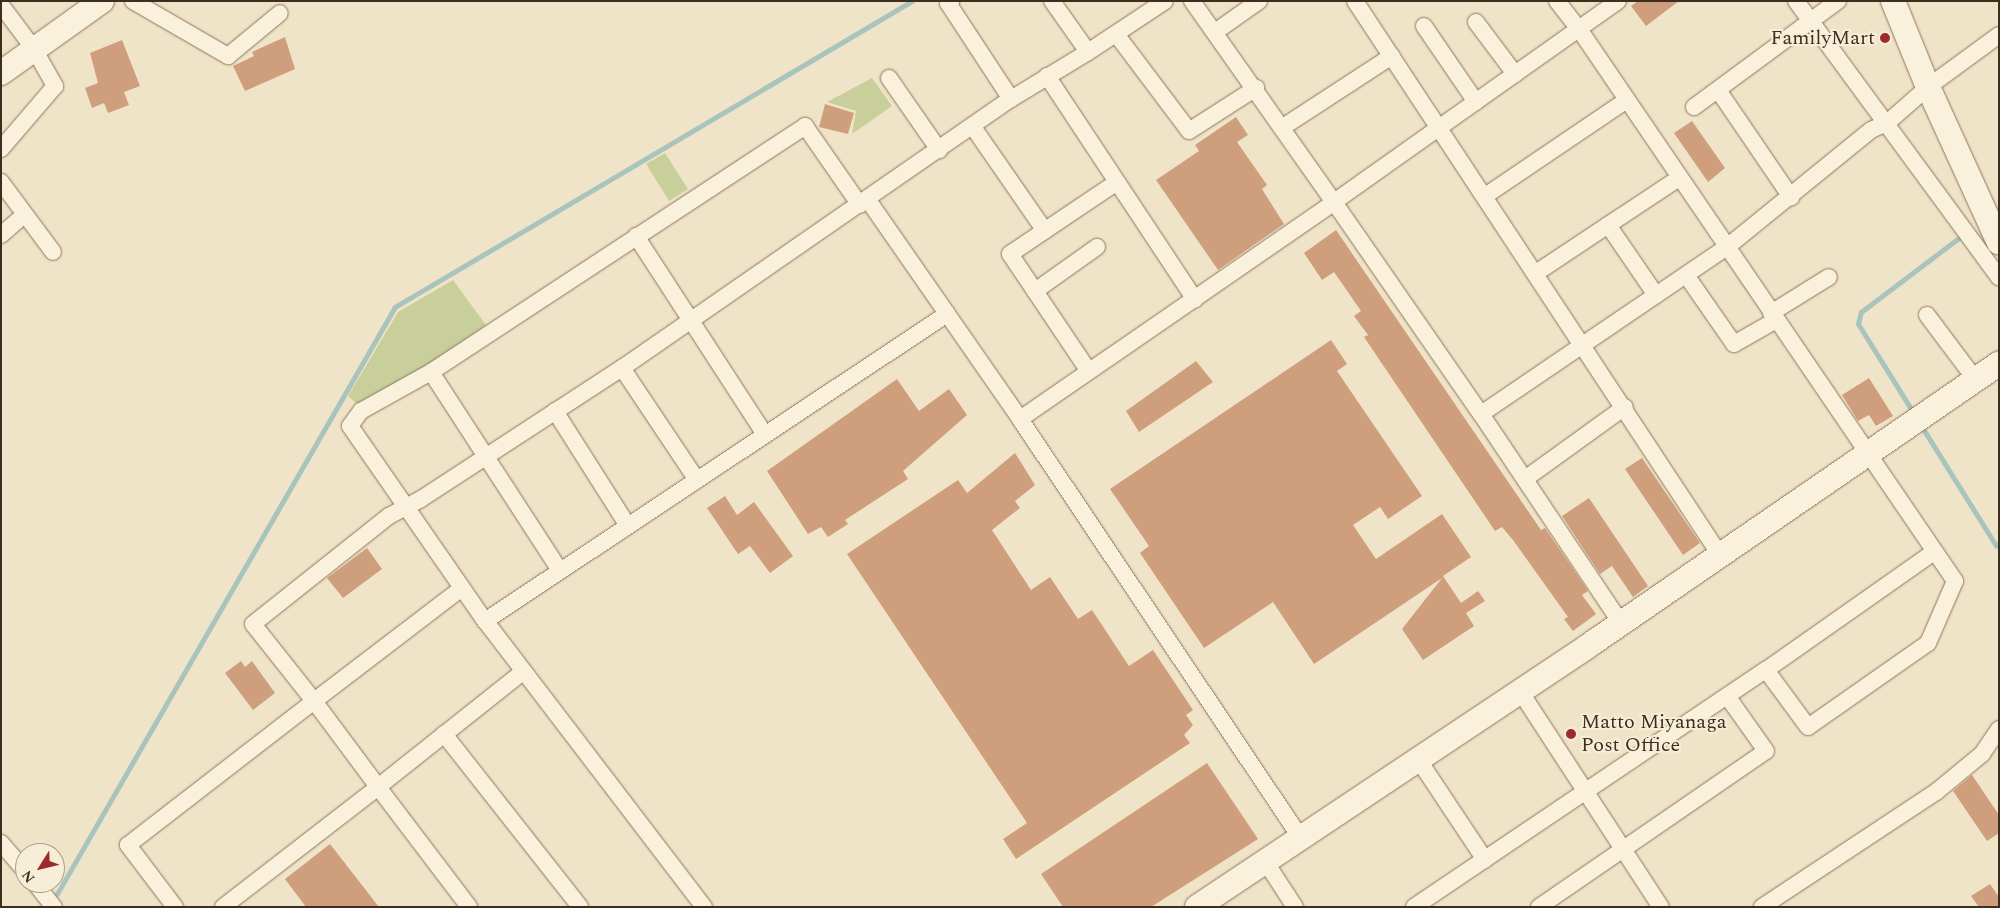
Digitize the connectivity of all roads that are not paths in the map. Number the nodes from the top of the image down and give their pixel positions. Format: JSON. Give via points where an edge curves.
{"nodes":[{"id":1,"x":102,"y":1,"type":"edge"},
{"id":2,"x":133,"y":1,"type":"edge"},
{"id":3,"x":952,"y":1,"type":"edge"},
{"id":4,"x":1052,"y":1,"type":"edge"},
{"id":5,"x":1166,"y":1,"type":"edge"},
{"id":6,"x":1192,"y":1,"type":"edge"},
{"id":7,"x":1259,"y":1,"type":"edge"},
{"id":8,"x":1355,"y":1,"type":"edge"},
{"id":9,"x":1557,"y":1,"type":"edge"},
{"id":10,"x":1618,"y":1,"type":"edge"},
{"id":11,"x":1796,"y":1,"type":"edge"},
{"id":12,"x":1838,"y":1,"type":"edge"},
{"id":13,"x":1893,"y":1,"type":"edge"},
{"id":14,"x":1,"y":5,"type":"edge"},
{"id":15,"x":280,"y":13,"type":"dead end"},
{"id":16,"x":1812,"y":21,"type":"junction"},
{"id":17,"x":1476,"y":22,"type":"dead end"},
{"id":18,"x":1424,"y":26,"type":"dead end"},
{"id":19,"x":1579,"y":29,"type":"junction"},
{"id":20,"x":1216,"y":32,"type":"junction"},
{"id":21,"x":1116,"y":34,"type":"junction"},
{"id":22,"x":1999,"y":35,"type":"edge"},
{"id":23,"x":34,"y":49,"type":"junction"},
{"id":24,"x":1088,"y":52,"type":"junction"},
{"id":25,"x":1392,"y":56,"type":"junction"},
{"id":26,"x":1,"y":73,"type":"edge"},
{"id":27,"x":1515,"y":74,"type":"junction"},
{"id":28,"x":1047,"y":76,"type":"junction"},
{"id":29,"x":889,"y":78,"type":"dead end"},
{"id":30,"x":1928,"y":87,"type":"junction"},
{"id":31,"x":1256,"y":88,"type":"junction"},
{"id":32,"x":1718,"y":90,"type":"junction"},
{"id":33,"x":1011,"y":99,"type":"junction"},
{"id":34,"x":1627,"y":100,"type":"junction"},
{"id":35,"x":1476,"y":102,"type":"junction"},
{"id":36,"x":1694,"y":107,"type":"dead end"},
{"id":37,"x":1887,"y":122,"type":"junction"},
{"id":38,"x":973,"y":127,"type":"junction"},
{"id":39,"x":1283,"y":127,"type":"junction"},
{"id":40,"x":1439,"y":128,"type":"junction"},
{"id":41,"x":1,"y":149,"type":"edge"},
{"id":42,"x":939,"y":150,"type":"junction"},
{"id":43,"x":1680,"y":178,"type":"junction"},
{"id":44,"x":1,"y":182,"type":"edge"},
{"id":45,"x":1116,"y":182,"type":"junction"},
{"id":46,"x":1485,"y":196,"type":"junction"},
{"id":47,"x":1791,"y":197,"type":"junction"},
{"id":48,"x":864,"y":202,"type":"junction"},
{"id":49,"x":1334,"y":202,"type":"junction"},
{"id":50,"x":23,"y":216,"type":"junction"},
{"id":51,"x":1608,"y":225,"type":"junction"},
{"id":52,"x":1045,"y":230,"type":"junction"},
{"id":53,"x":1,"y":235,"type":"edge"},
{"id":54,"x":636,"y":236,"type":"junction"},
{"id":55,"x":1999,"y":243,"type":"edge"},
{"id":56,"x":1727,"y":247,"type":"junction"},
{"id":57,"x":1097,"y":248,"type":"dead end"},
{"id":58,"x":53,"y":252,"type":"dead end"},
{"id":59,"x":1536,"y":273,"type":"junction"},
{"id":60,"x":1686,"y":275,"type":"junction"},
{"id":61,"x":1999,"y":276,"type":"edge"},
{"id":62,"x":1829,"y":277,"type":"dead end"},
{"id":63,"x":1035,"y":291,"type":"junction"},
{"id":64,"x":1656,"y":295,"type":"junction"},
{"id":65,"x":1195,"y":300,"type":"junction"},
{"id":66,"x":947,"y":314,"type":"junction"},
{"id":67,"x":1927,"y":315,"type":"dead end"},
{"id":68,"x":1773,"y":317,"type":"junction"},
{"id":69,"x":692,"y":318,"type":"junction"},
{"id":70,"x":1584,"y":344,"type":"junction"},
{"id":71,"x":1999,"y":363,"type":"edge"},
{"id":72,"x":622,"y":368,"type":"junction"},
{"id":73,"x":1088,"y":370,"type":"junction"},
{"id":74,"x":431,"y":372,"type":"junction"},
{"id":75,"x":1975,"y":379,"type":"junction"},
{"id":76,"x":1625,"y":407,"type":"junction"},
{"id":77,"x":555,"y":411,"type":"junction"},
{"id":78,"x":1481,"y":414,"type":"junction"},
{"id":79,"x":1020,"y":419,"type":"junction"},
{"id":80,"x":765,"y":435,"type":"junction"},
{"id":81,"x":1866,"y":454,"type":"junction"},
{"id":82,"x":486,"y":455,"type":"junction"},
{"id":83,"x":1525,"y":479,"type":"junction"},
{"id":84,"x":697,"y":480,"type":"junction"},
{"id":85,"x":406,"y":508,"type":"junction"},
{"id":86,"x":628,"y":526,"type":"junction"},
{"id":87,"x":1934,"y":552,"type":"junction"},
{"id":88,"x":1720,"y":554,"type":"junction"},
{"id":89,"x":560,"y":571,"type":"junction"},
{"id":90,"x":462,"y":588,"type":"junction"},
{"id":91,"x":485,"y":621,"type":"junction"},
{"id":92,"x":1621,"y":623,"type":"junction"},
{"id":93,"x":1766,"y":670,"type":"junction"},
{"id":94,"x":524,"y":671,"type":"junction"},
{"id":95,"x":1520,"y":691,"type":"junction"},
{"id":96,"x":1727,"y":696,"type":"junction"},
{"id":97,"x":314,"y":701,"type":"junction"},
{"id":98,"x":1999,"y":729,"type":"edge"},
{"id":99,"x":444,"y":734,"type":"junction"},
{"id":100,"x":1418,"y":760,"type":"junction"},
{"id":101,"x":378,"y":787,"type":"junction"},
{"id":102,"x":1584,"y":792,"type":"junction"},
{"id":103,"x":1300,"y":838,"type":"junction"},
{"id":104,"x":1,"y":843,"type":"edge"},
{"id":105,"x":1624,"y":852,"type":"junction"},
{"id":106,"x":15,"y":859,"type":"edge"},
{"id":107,"x":1485,"y":860,"type":"junction"},
{"id":108,"x":1265,"y":861,"type":"junction"},
{"id":109,"x":43,"y":893,"type":"edge"},
{"id":110,"x":579,"y":906,"type":"edge"},
{"id":111,"x":54,"y":907,"type":"edge"},
{"id":112,"x":175,"y":907,"type":"edge"},
{"id":113,"x":223,"y":907,"type":"edge"},
{"id":114,"x":469,"y":907,"type":"edge"},
{"id":115,"x":704,"y":907,"type":"edge"},
{"id":116,"x":1197,"y":907,"type":"edge"},
{"id":117,"x":1295,"y":907,"type":"edge"},
{"id":118,"x":1414,"y":907,"type":"edge"},
{"id":119,"x":1539,"y":907,"type":"edge"},
{"id":120,"x":1661,"y":907,"type":"edge"},
{"id":121,"x":1762,"y":907,"type":"edge"}],
"edges":[{"from":1,"to":23,"type":"street"},
{"from":2,"to":15,"type":"street","via":[[228,56]]},
{"from":3,"to":33,"type":"street","via":[[948,4]]},
{"from":4,"to":24,"type":"street"},
{"from":5,"to":21,"type":"street"},
{"from":6,"to":20,"type":"street"},
{"from":7,"to":20,"type":"street"},
{"from":8,"to":25,"type":"street"},
{"from":9,"to":19,"type":"street"},
{"from":10,"to":19,"type":"street"},
{"from":11,"to":16,"type":"street"},
{"from":12,"to":16,"type":"street"},
{"from":13,"to":30,"type":"street"},
{"from":14,"to":23,"type":"street"},
{"from":16,"to":32,"type":"street"},
{"from":16,"to":37,"type":"street"},
{"from":17,"to":27,"type":"street"},
{"from":18,"to":35,"type":"street"},
{"from":19,"to":27,"type":"street"},
{"from":19,"to":34,"type":"street"},
{"from":20,"to":31,"type":"street"},
{"from":21,"to":24,"type":"street"},
{"from":21,"to":31,"type":"street","via":[[1189,131]]},
{"from":22,"to":30,"type":"street"},
{"from":23,"to":26,"type":"street"},
{"from":23,"to":41,"type":"street","via":[[54,86]]},
{"from":24,"to":28,"type":"street"},
{"from":25,"to":39,"type":"street"},
{"from":25,"to":40,"type":"street"},
{"from":27,"to":35,"type":"street"},
{"from":28,"to":33,"type":"street"},
{"from":28,"to":45,"type":"street"},
{"from":29,"to":42,"type":"street"},
{"from":30,"to":37,"type":"street"},
{"from":30,"to":55,"type":"street"},
{"from":31,"to":39,"type":"street"},
{"from":32,"to":36,"type":"street"},
{"from":32,"to":47,"type":"street"},
{"from":33,"to":38,"type":"street"},
{"from":34,"to":43,"type":"street"},
{"from":34,"to":46,"type":"street"},
{"from":35,"to":40,"type":"street"},
{"from":37,"to":47,"type":"street","via":[[1871,130]]},
{"from":37,"to":61,"type":"street"},
{"from":38,"to":42,"type":"street"},
{"from":38,"to":52,"type":"street"},
{"from":39,"to":49,"type":"street"},
{"from":40,"to":46,"type":"street"},
{"from":40,"to":49,"type":"street"},
{"from":42,"to":48,"type":"street"},
{"from":43,"to":51,"type":"street"},
{"from":43,"to":56,"type":"street"},
{"from":44,"to":50,"type":"street"},
{"from":45,"to":52,"type":"street"},
{"from":45,"to":65,"type":"street"},
{"from":46,"to":59,"type":"street"},
{"from":47,"to":56,"type":"street"},
{"from":48,"to":54,"type":"street","via":[[805,126]]},
{"from":48,"to":66,"type":"street"},
{"from":48,"to":69,"type":"street"},
{"from":49,"to":65,"type":"street"},
{"from":49,"to":78,"type":"street"},
{"from":50,"to":53,"type":"street"},
{"from":50,"to":58,"type":"street"},
{"from":51,"to":59,"type":"street"},
{"from":51,"to":64,"type":"street"},
{"from":52,"to":63,"type":"street","via":[[1010,254]]},
{"from":54,"to":69,"type":"street"},
{"from":54,"to":74,"type":"street"},
{"from":56,"to":60,"type":"street"},
{"from":56,"to":68,"type":"street"},
{"from":57,"to":63,"type":"street"},
{"from":59,"to":70,"type":"street"},
{"from":60,"to":64,"type":"street"},
{"from":60,"to":68,"type":"street","via":[[1734,344]]},
{"from":62,"to":68,"type":"street"},
{"from":63,"to":73,"type":"street"},
{"from":64,"to":70,"type":"street"},
{"from":65,"to":73,"type":"street"},
{"from":66,"to":79,"type":"street"},
{"from":66,"to":80,"type":"street"},
{"from":67,"to":75,"type":"street"},
{"from":68,"to":81,"type":"street"},
{"from":69,"to":72,"type":"street"},
{"from":69,"to":80,"type":"street"},
{"from":70,"to":76,"type":"street"},
{"from":70,"to":78,"type":"street"},
{"from":71,"to":75,"type":"street"},
{"from":72,"to":77,"type":"street"},
{"from":72,"to":84,"type":"street"},
{"from":73,"to":79,"type":"street"},
{"from":74,"to":82,"type":"street"},
{"from":74,"to":85,"type":"street","via":[[361,411],[350,426]]},
{"from":75,"to":81,"type":"street"},
{"from":76,"to":83,"type":"street"},
{"from":76,"to":88,"type":"street"},
{"from":77,"to":82,"type":"street"},
{"from":77,"to":86,"type":"street"},
{"from":78,"to":83,"type":"street"},
{"from":79,"to":103,"type":"street"},
{"from":80,"to":84,"type":"street"},
{"from":81,"to":87,"type":"street"},
{"from":81,"to":88,"type":"street"},
{"from":82,"to":85,"type":"street"},
{"from":82,"to":89,"type":"street"},
{"from":83,"to":92,"type":"street"},
{"from":84,"to":86,"type":"street"},
{"from":85,"to":90,"type":"street"},
{"from":85,"to":97,"type":"street","via":[[389,516],[253,624]]},
{"from":86,"to":89,"type":"street"},
{"from":87,"to":93,"type":"street"},
{"from":87,"to":93,"type":"street","via":[[1955,582],[1928,643],[1808,727]]},
{"from":88,"to":92,"type":"street"},
{"from":89,"to":91,"type":"street"},
{"from":90,"to":91,"type":"street"},
{"from":90,"to":97,"type":"street"},
{"from":91,"to":94,"type":"street"},
{"from":92,"to":95,"type":"street"},
{"from":93,"to":96,"type":"street"},
{"from":94,"to":99,"type":"street"},
{"from":94,"to":115,"type":"street"},
{"from":95,"to":100,"type":"street"},
{"from":95,"to":102,"type":"street"},
{"from":96,"to":102,"type":"street"},
{"from":96,"to":105,"type":"street","via":[[1766,752]]},
{"from":97,"to":101,"type":"street"},
{"from":97,"to":112,"type":"street","via":[[128,845]]},
{"from":98,"to":121,"type":"street","via":[[1982,754],[1936,792]]},
{"from":99,"to":101,"type":"street"},
{"from":99,"to":110,"type":"street"},
{"from":100,"to":103,"type":"street"},
{"from":100,"to":107,"type":"street"},
{"from":101,"to":113,"type":"street"},
{"from":101,"to":114,"type":"street"},
{"from":102,"to":105,"type":"street"},
{"from":102,"to":107,"type":"street"},
{"from":103,"to":108,"type":"street"},
{"from":104,"to":106,"type":"street"},
{"from":105,"to":119,"type":"street"},
{"from":105,"to":120,"type":"street"},
{"from":107,"to":118,"type":"street"},
{"from":108,"to":116,"type":"street"},
{"from":108,"to":117,"type":"street"},
{"from":109,"to":111,"type":"street"}]}
